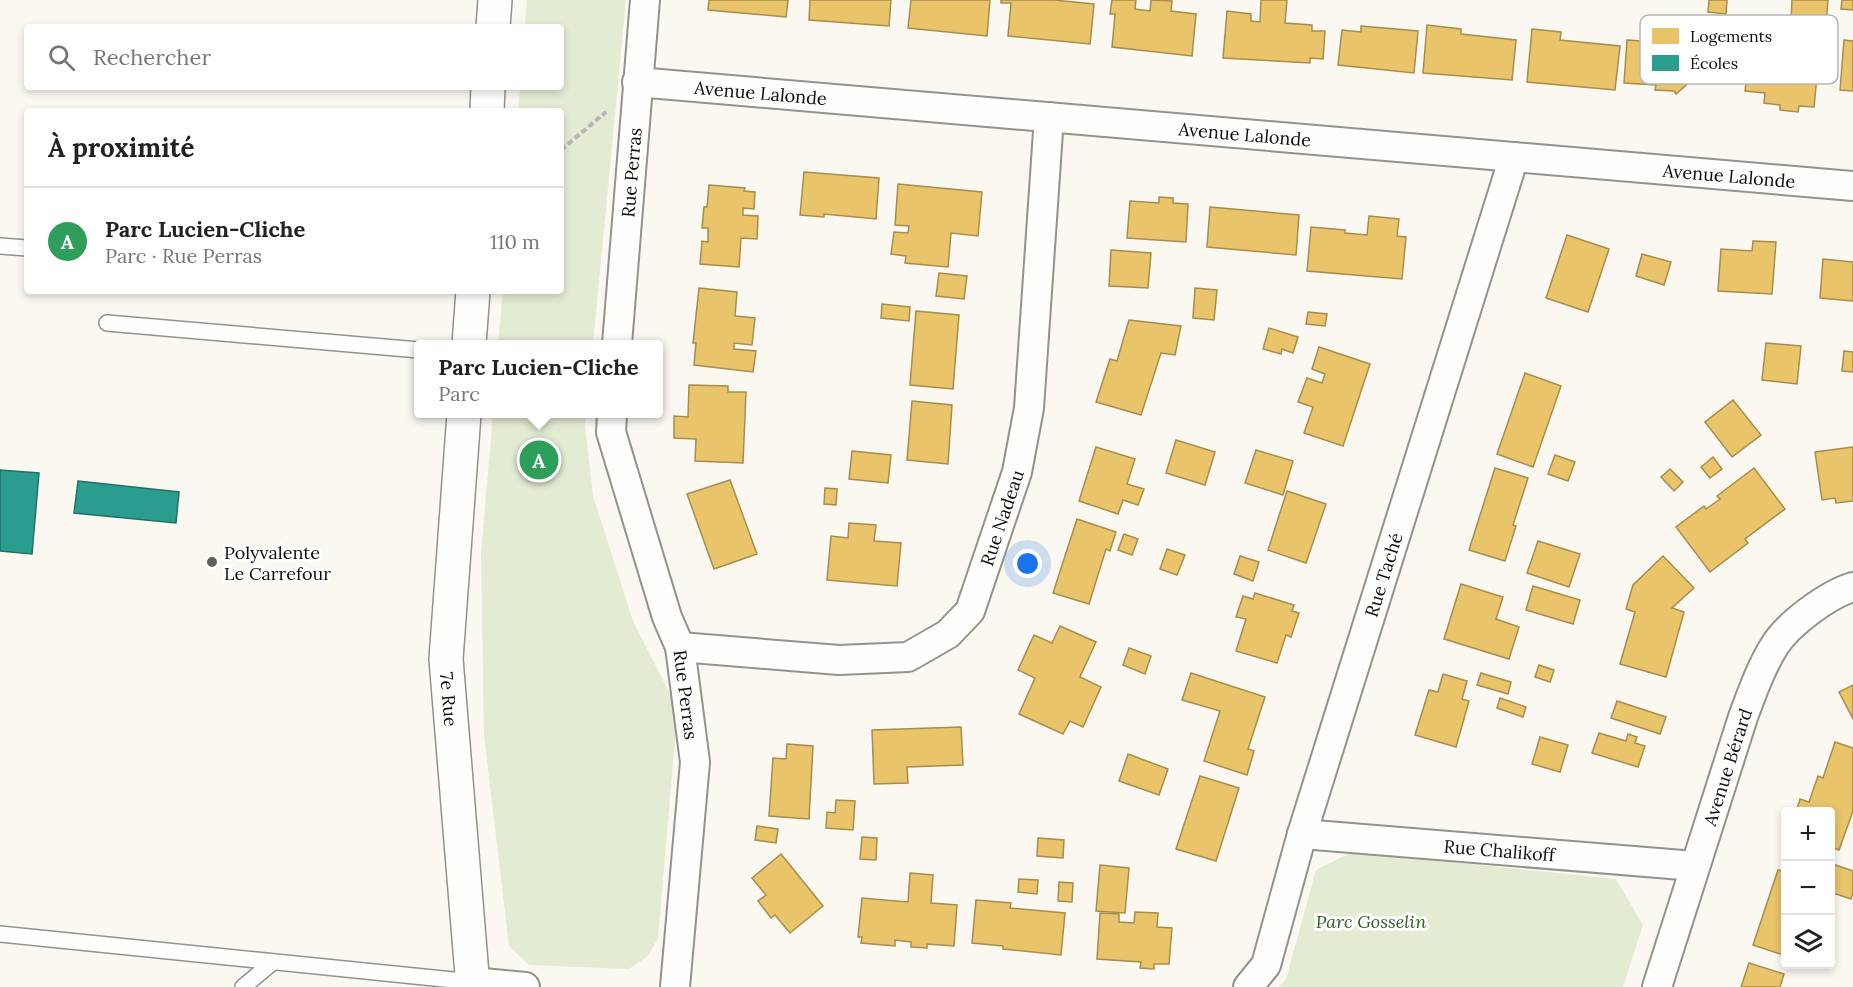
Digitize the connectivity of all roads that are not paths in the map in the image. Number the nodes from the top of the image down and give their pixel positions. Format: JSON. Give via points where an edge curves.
{"nodes":[{"id":1,"x":495,"y":0,"type":"edge"},
{"id":2,"x":645,"y":0,"type":"edge"},
{"id":3,"x":493,"y":24,"type":"edge"},
{"id":4,"x":637,"y":82,"type":"junction"},
{"id":5,"x":488,"y":90,"type":"edge"},
{"id":6,"x":487,"y":108,"type":"edge"},
{"id":7,"x":1049,"y":117,"type":"junction"},
{"id":8,"x":1514,"y":157,"type":"junction"},
{"id":9,"x":1853,"y":186,"type":"edge"},
{"id":10,"x":0,"y":246,"type":"edge"},
{"id":11,"x":24,"y":248,"type":"edge"},
{"id":12,"x":470,"y":294,"type":"edge"},
{"id":13,"x":106,"y":323,"type":"dead end"},
{"id":14,"x":469,"y":340,"type":"edge"},
{"id":15,"x":617,"y":340,"type":"edge"},
{"id":16,"x":414,"y":350,"type":"edge"},
{"id":17,"x":464,"y":418,"type":"edge"},
{"id":18,"x":612,"y":418,"type":"edge"},
{"id":19,"x":1853,"y":587,"type":"edge"},
{"id":20,"x":680,"y":647,"type":"junction"},
{"id":21,"x":1302,"y":834,"type":"junction"},
{"id":22,"x":1695,"y":866,"type":"junction"},
{"id":23,"x":0,"y":934,"type":"edge"},
{"id":24,"x":273,"y":962,"type":"junction"},
{"id":25,"x":473,"y":984,"type":"edge"},
{"id":26,"x":243,"y":987,"type":"edge"},
{"id":27,"x":525,"y":987,"type":"edge"},
{"id":28,"x":675,"y":987,"type":"edge"},
{"id":29,"x":1248,"y":987,"type":"edge"},
{"id":30,"x":1657,"y":987,"type":"edge"}],
"edges":[{"from":1,"to":3,"type":"street"},
{"from":2,"to":4,"type":"street","name":"Rue Perras"},
{"from":4,"to":7,"type":"street","name":"Avenue Lalonde"},
{"from":4,"to":15,"type":"street","name":"Rue Perras"},
{"from":5,"to":6,"type":"street"},
{"from":7,"to":8,"type":"street","name":"Avenue Lalonde"},
{"from":7,"to":20,"type":"street","name":"Rue Nadeau","via":[[1029,408],[1017,472],[970,611],[948,634],[908,657],[839,660]]},
{"from":8,"to":9,"type":"street","name":"Avenue Lalonde"},
{"from":8,"to":21,"type":"street","name":"Rue Taché"},
{"from":10,"to":11,"type":"lane"},
{"from":12,"to":14,"type":"street"},
{"from":13,"to":16,"type":"lane"},
{"from":17,"to":25,"type":"street","name":"7e Rue","via":[[446,659]]},
{"from":18,"to":20,"type":"street","name":"Rue Perras","via":[[611,432],[666,617]]},
{"from":19,"to":22,"type":"street","name":"Avenue Bérard","via":[[1839,591],[1804,615],[1776,643],[1743,717]]},
{"from":20,"to":28,"type":"street","name":"Rue Perras","via":[[695,762]]},
{"from":21,"to":22,"type":"street","name":"Rue Chalikoff"},
{"from":21,"to":29,"type":"street","name":"Rue Taché","via":[[1266,965]]},
{"from":22,"to":30,"type":"street","name":"Avenue Bérard"},
{"from":23,"to":24,"type":"lane"},
{"from":24,"to":25,"type":"lane"},
{"from":24,"to":26,"type":"lane"},
{"from":25,"to":27,"type":"street"}]}
